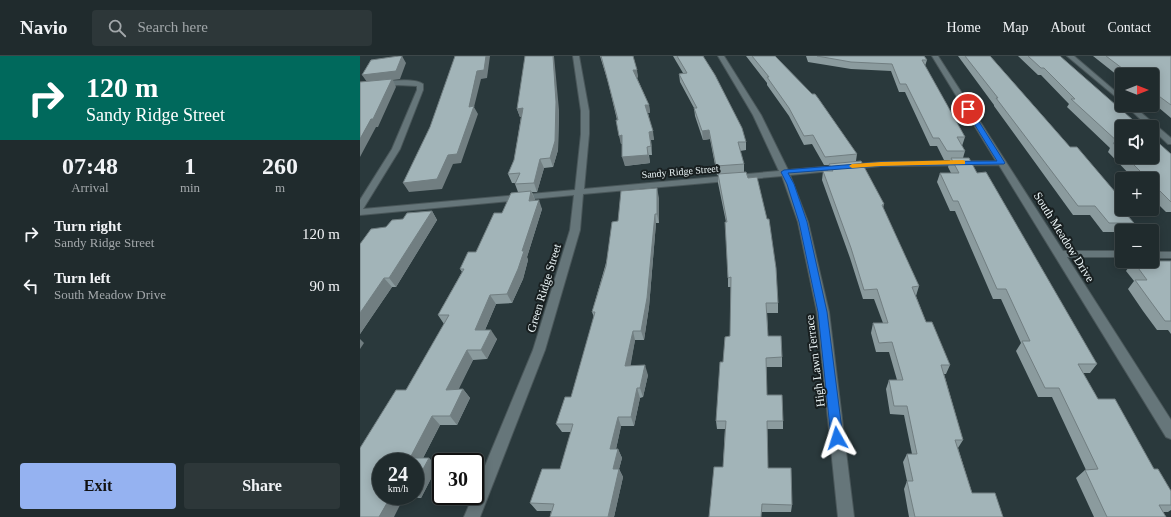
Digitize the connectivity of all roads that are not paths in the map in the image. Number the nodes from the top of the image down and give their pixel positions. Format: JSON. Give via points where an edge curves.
{"nodes":[{"id":1,"x":576,"y":56,"type":"edge"},
{"id":2,"x":721,"y":56,"type":"edge"},
{"id":3,"x":935,"y":56,"type":"edge"},
{"id":4,"x":1071,"y":56,"type":"edge"},
{"id":5,"x":1082,"y":56,"type":"edge"},
{"id":6,"x":360,"y":87,"type":"edge"},
{"id":7,"x":1115,"y":94,"type":"edge"},
{"id":8,"x":1136,"y":112,"type":"edge"},
{"id":9,"x":1171,"y":142,"type":"edge"},
{"id":10,"x":1002,"y":163,"type":"junction"},
{"id":11,"x":784,"y":172,"type":"junction"},
{"id":12,"x":580,"y":191,"type":"junction"},
{"id":13,"x":360,"y":207,"type":"edge"},
{"id":14,"x":360,"y":212,"type":"edge"},
{"id":15,"x":1060,"y":254,"type":"junction"},
{"id":16,"x":1115,"y":254,"type":"edge"},
{"id":17,"x":1159,"y":254,"type":"edge"},
{"id":18,"x":1171,"y":254,"type":"edge"},
{"id":19,"x":1171,"y":432,"type":"edge"},
{"id":20,"x":472,"y":517,"type":"edge"},
{"id":21,"x":846,"y":517,"type":"edge"}],
"edges":[{"from":1,"to":12,"type":"street","name":"Green Ridge Street","via":[[585,111]]},
{"from":2,"to":11,"type":"street","name":"High Lawn Terrace","via":[[757,115]]},
{"from":3,"to":10,"type":"street","name":"South Meadow Drive"},
{"from":4,"to":5,"type":"street"},
{"from":4,"to":7,"type":"street"},
{"from":6,"to":13,"type":"street","via":[[420,84],[412,113],[396,149]]},
{"from":8,"to":9,"type":"street"},
{"from":10,"to":11,"type":"street","name":"Sandy Ridge Street","via":[[881,164]]},
{"from":10,"to":15,"type":"street","name":"South Meadow Drive"},
{"from":11,"to":12,"type":"street","name":"Sandy Ridge Street"},
{"from":11,"to":21,"type":"street","name":"High Lawn Terrace","via":[[803,222],[823,312]]},
{"from":12,"to":14,"type":"street","name":"Sandy Ridge Street"},
{"from":12,"to":20,"type":"street","name":"Green Ridge Street","via":[[575,230],[539,350]]},
{"from":15,"to":16,"type":"street"},
{"from":15,"to":19,"type":"street","name":"South Meadow Drive"},
{"from":17,"to":18,"type":"street"}]}
